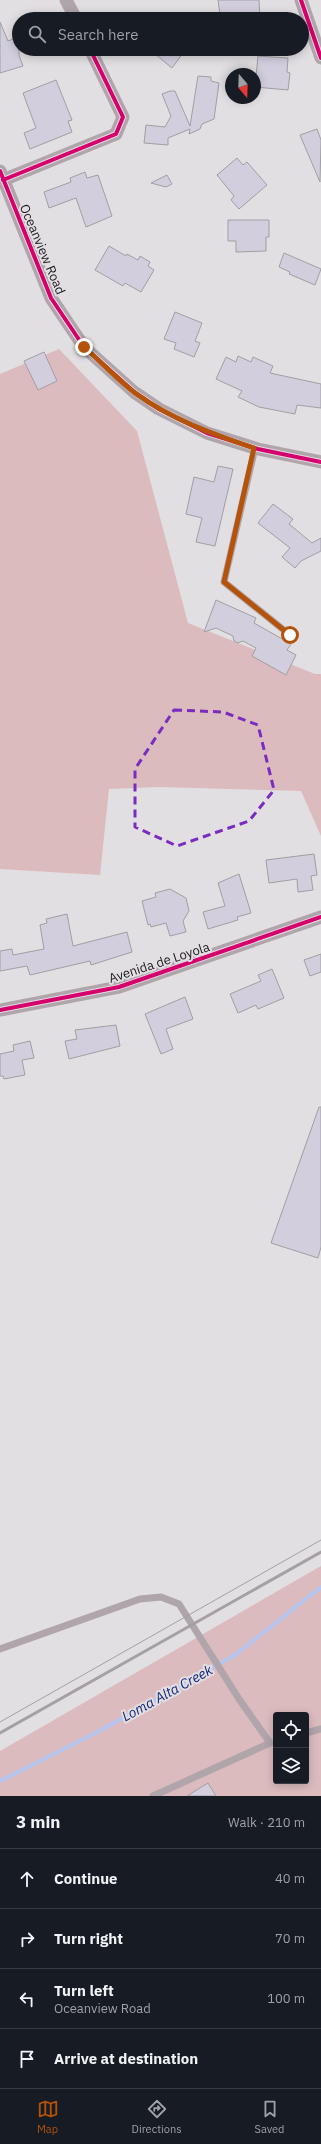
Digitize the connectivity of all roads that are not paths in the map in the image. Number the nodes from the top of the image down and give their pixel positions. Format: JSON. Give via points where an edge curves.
{"nodes":[{"id":1,"x":66,"y":0,"type":"edge"},
{"id":2,"x":301,"y":0,"type":"edge"},
{"id":3,"x":72,"y":12,"type":"edge"},
{"id":4,"x":305,"y":12,"type":"edge"},
{"id":5,"x":309,"y":23,"type":"edge"},
{"id":6,"x":93,"y":56,"type":"edge"},
{"id":7,"x":321,"y":58,"type":"edge"},
{"id":8,"x":1,"y":178,"type":"edge"},
{"id":9,"x":254,"y":448,"type":"junction"},
{"id":10,"x":321,"y":462,"type":"edge"},
{"id":11,"x":290,"y":635,"type":"dead end"},
{"id":12,"x":321,"y":917,"type":"edge"},
{"id":13,"x":0,"y":1010,"type":"edge"},
{"id":14,"x":0,"y":1649,"type":"edge"},
{"id":15,"x":321,"y":1729,"type":"edge"},
{"id":16,"x":309,"y":1732,"type":"edge"},
{"id":17,"x":273,"y":1743,"type":"edge"},
{"id":18,"x":156,"y":1796,"type":"edge"}],
"edges":[{"from":1,"to":3,"type":"street"},
{"from":2,"to":4,"type":"street"},
{"from":5,"to":7,"type":"street"},
{"from":6,"to":8,"type":"street","via":[[123,117],[116,134]]},
{"from":8,"to":9,"type":"street","name":"Oceanview Road","via":[[51,298],[84,347],[134,392],[159,409],[207,433]]},
{"from":9,"to":10,"type":"street","name":"Oceanview Road"},
{"from":9,"to":11,"type":"lane","via":[[224,582]]},
{"from":12,"to":13,"type":"street","name":"Avenida de Loyola","via":[[119,987]]},
{"from":14,"to":17,"type":"lane","via":[[140,1599],[161,1597],[178,1604],[239,1699]]},
{"from":15,"to":16,"type":"lane"},
{"from":17,"to":18,"type":"lane"}]}
